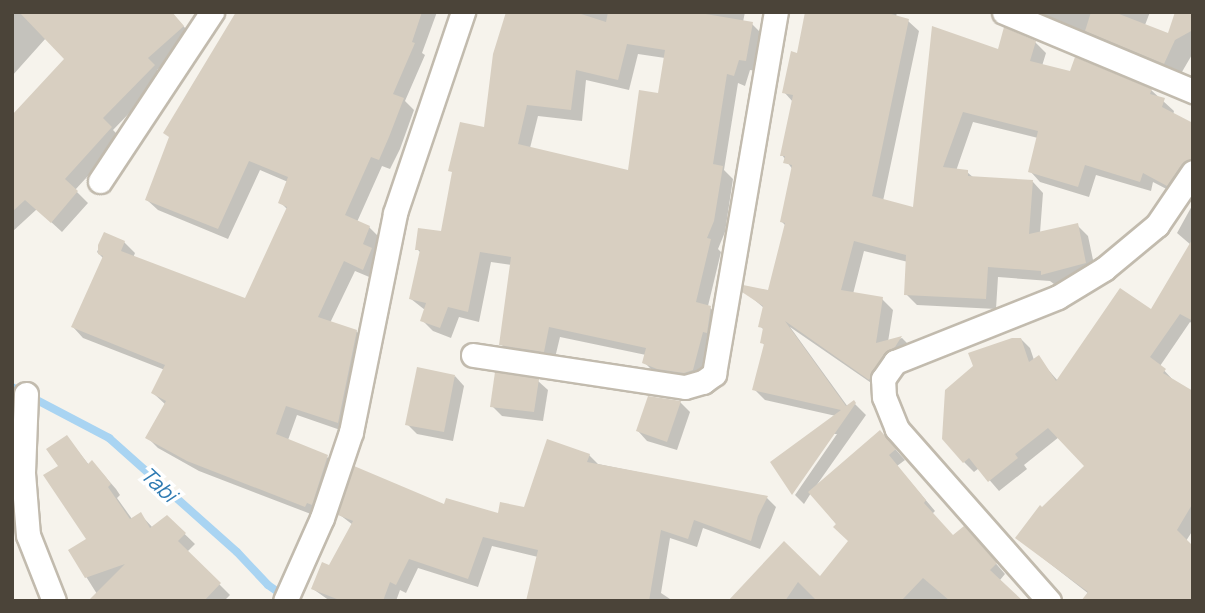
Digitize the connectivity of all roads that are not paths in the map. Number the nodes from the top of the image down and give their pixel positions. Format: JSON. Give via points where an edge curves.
{"nodes":[{"id":1,"x":212,"y":12,"type":"edge"},
{"id":2,"x":463,"y":12,"type":"edge"},
{"id":3,"x":776,"y":12,"type":"edge"},
{"id":4,"x":1004,"y":12,"type":"edge"},
{"id":5,"x":1193,"y":91,"type":"edge"},
{"id":6,"x":1193,"y":172,"type":"edge"},
{"id":7,"x":100,"y":181,"type":"dead end"},
{"id":8,"x":473,"y":355,"type":"dead end"},
{"id":9,"x":26,"y":394,"type":"dead end"},
{"id":10,"x":54,"y":601,"type":"edge"},
{"id":11,"x":285,"y":601,"type":"edge"},
{"id":12,"x":1049,"y":601,"type":"edge"}],
"edges":[{"from":1,"to":7,"type":"street"},
{"from":2,"to":11,"type":"street","via":[[396,213],[351,432],[322,518]]},
{"from":3,"to":8,"type":"street","via":[[714,374],[685,387]]},
{"from":4,"to":5,"type":"street"},
{"from":6,"to":12,"type":"street","via":[[1157,225],[1104,269],[1058,298],[895,362],[883,379],[884,397],[897,429]]},
{"from":9,"to":10,"type":"street","via":[[23,473],[28,535]]}]}
